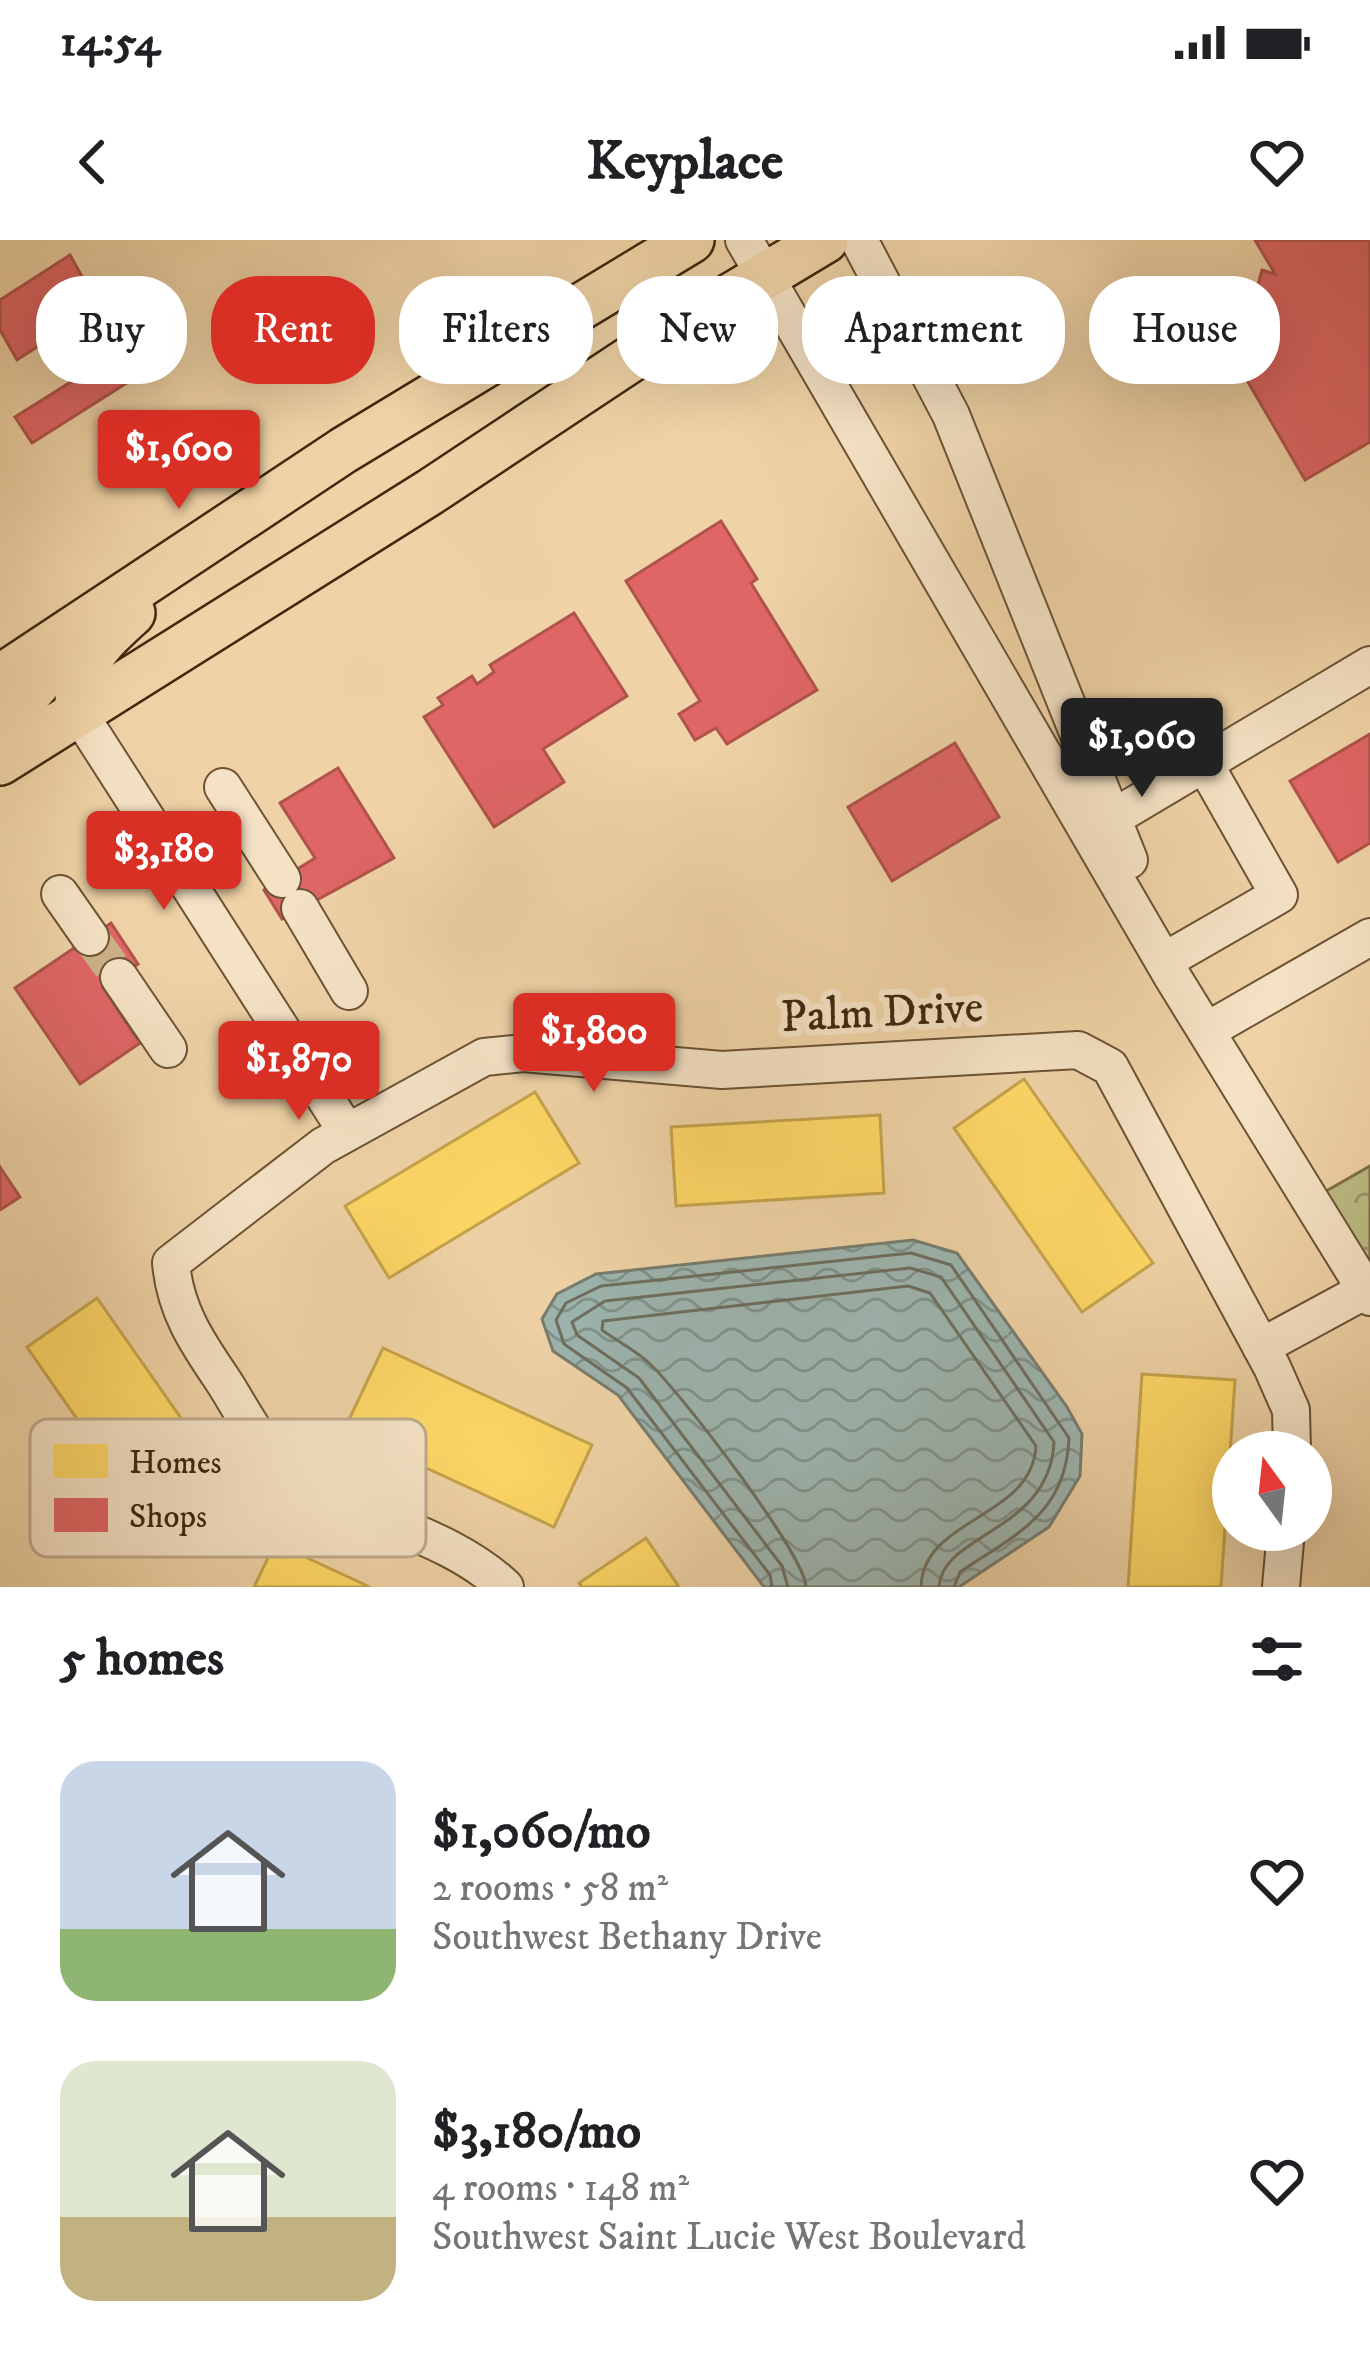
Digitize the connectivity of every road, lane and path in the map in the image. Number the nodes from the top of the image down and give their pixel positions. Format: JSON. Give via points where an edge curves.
{"nodes":[{"id":1,"x":692,"y":240,"type":"edge"},
{"id":2,"x":825,"y":240,"type":"edge"},
{"id":3,"x":859,"y":240,"type":"edge"},
{"id":4,"x":755,"y":257,"type":"edge"},
{"id":5,"x":229,"y":528,"type":"junction"},
{"id":6,"x":57,"y":639,"type":"junction"},
{"id":7,"x":1370,"y":664,"type":"edge"},
{"id":8,"x":0,"y":678,"type":"edge"},
{"id":9,"x":78,"y":712,"type":"junction"},
{"id":10,"x":0,"y":727,"type":"edge"},
{"id":11,"x":0,"y":762,"type":"edge"},
{"id":12,"x":1204,"y":764,"type":"junction"},
{"id":13,"x":223,"y":787,"type":"dead end"},
{"id":14,"x":1111,"y":819,"type":"junction"},
{"id":15,"x":60,"y":894,"type":"dead end"},
{"id":16,"x":90,"y":937,"type":"tunnel mouth"},
{"id":17,"x":1370,"y":937,"type":"edge"},
{"id":18,"x":1173,"y":956,"type":"junction"},
{"id":19,"x":118,"y":977,"type":"tunnel mouth"},
{"id":20,"x":349,"y":991,"type":"dead end"},
{"id":21,"x":1206,"y":1026,"type":"junction"},
{"id":22,"x":168,"y":1049,"type":"dead end"},
{"id":23,"x":347,"y":1132,"type":"junction"},
{"id":24,"x":1368,"y":1293,"type":"edge"},
{"id":25,"x":1261,"y":1347,"type":"junction"},
{"id":26,"x":248,"y":1419,"type":"edge"},
{"id":27,"x":1292,"y":1431,"type":"edge"},
{"id":28,"x":426,"y":1533,"type":"edge"},
{"id":29,"x":1284,"y":1551,"type":"edge"},
{"id":30,"x":505,"y":1587,"type":"edge"},
{"id":31,"x":1281,"y":1587,"type":"edge"}],
"edges":[{"from":1,"to":5,"type":"main road"},
{"from":2,"to":4,"type":"main road"},
{"from":3,"to":14,"type":"street","via":[[951,415]]},
{"from":4,"to":9,"type":"main road"},
{"from":4,"to":21,"type":"street"},
{"from":5,"to":6,"type":"main road"},
{"from":5,"to":9,"type":"main road","via":[[87,658]]},
{"from":6,"to":8,"type":"main road"},
{"from":6,"to":10,"type":"main road","via":[[39,681]]},
{"from":7,"to":12,"type":"street"},
{"from":9,"to":11,"type":"main road"},
{"from":9,"to":23,"type":"street"},
{"from":12,"to":14,"type":"street"},
{"from":12,"to":18,"type":"street","via":[[1279,895]]},
{"from":13,"to":20,"type":"street"},
{"from":14,"to":18,"type":"street"},
{"from":15,"to":16,"type":"street"},
{"from":17,"to":21,"type":"street"},
{"from":18,"to":21,"type":"street"},
{"from":19,"to":22,"type":"street"},
{"from":21,"to":24,"type":"street"},
{"from":23,"to":25,"type":"street","name":"Palm Drive","via":[[484,1057],[722,1070],[1078,1050],[1110,1067]]},
{"from":23,"to":26,"type":"street","name":"Palm Drive","via":[[171,1262],[189,1331]]},
{"from":24,"to":25,"type":"street"},
{"from":25,"to":27,"type":"street","name":"Palm Drive","via":[[1291,1410]]},
{"from":28,"to":30,"type":"street","name":"Palm Drive"},
{"from":29,"to":31,"type":"street"}]}
